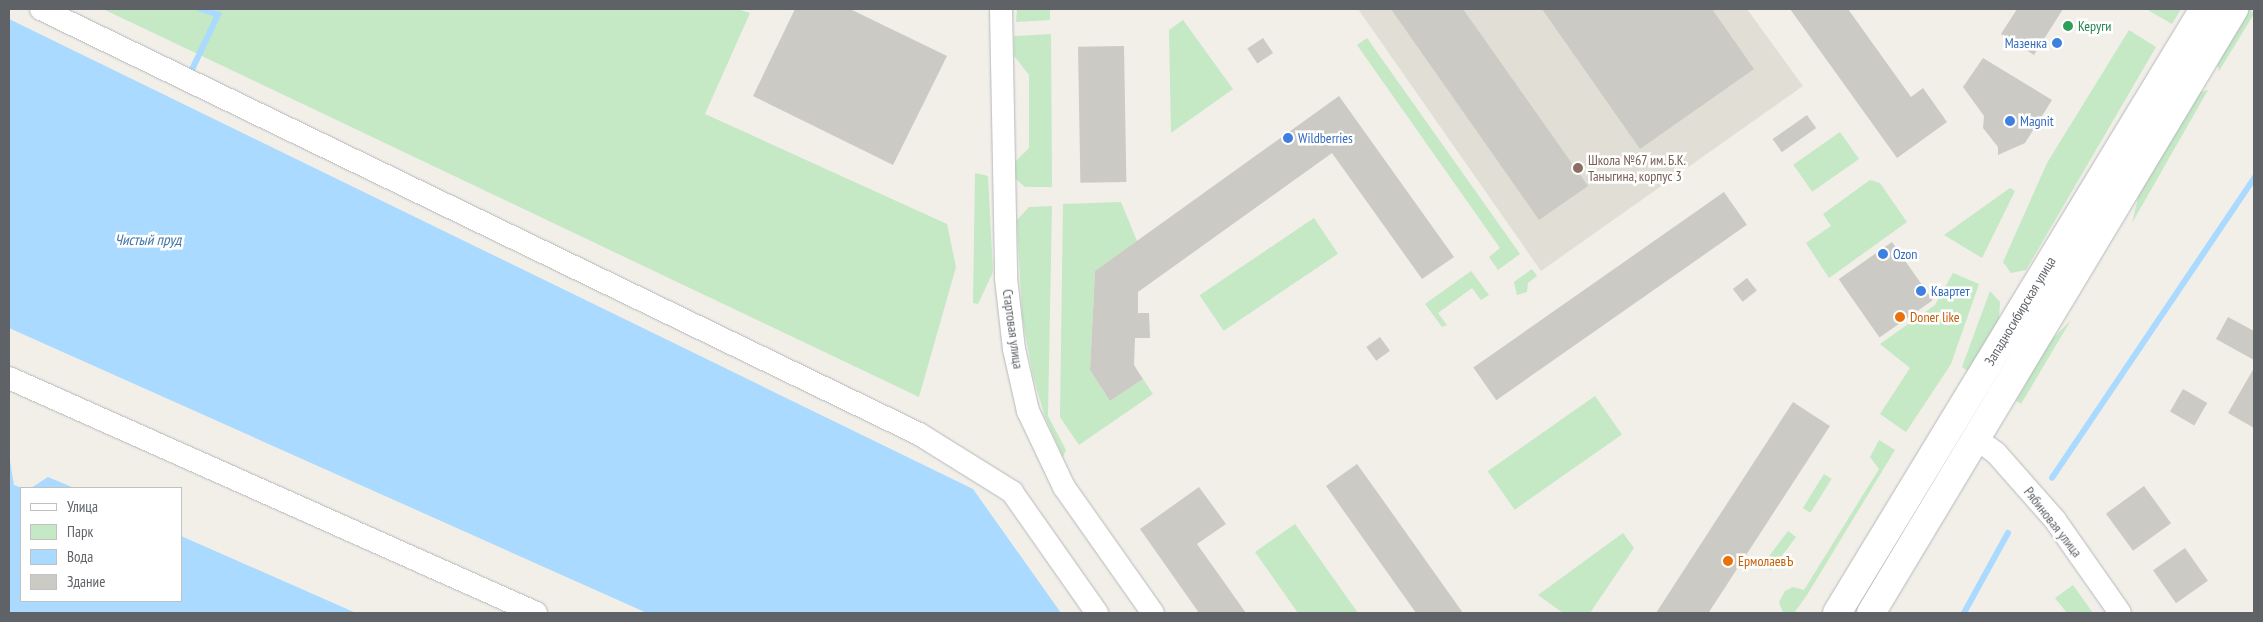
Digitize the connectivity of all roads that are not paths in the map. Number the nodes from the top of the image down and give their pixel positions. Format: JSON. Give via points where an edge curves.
{"nodes":[{"id":1,"x":41,"y":9,"type":"edge"},
{"id":2,"x":1001,"y":9,"type":"edge"},
{"id":3,"x":2204,"y":9,"type":"edge"},
{"id":4,"x":2234,"y":9,"type":"edge"},
{"id":5,"x":9,"y":378,"type":"edge"},
{"id":6,"x":1978,"y":440,"type":"junction"},
{"id":7,"x":536,"y":613,"type":"edge"},
{"id":8,"x":1097,"y":613,"type":"edge"},
{"id":9,"x":1153,"y":613,"type":"edge"},
{"id":10,"x":1838,"y":613,"type":"edge"},
{"id":11,"x":1871,"y":613,"type":"edge"},
{"id":12,"x":2120,"y":613,"type":"edge"}],
"edges":[{"from":1,"to":8,"type":"street","via":[[919,434],[1012,492]]},
{"from":2,"to":9,"type":"street","name":"Стартовая улица","via":[[1006,278],[1014,349],[1028,411],[1064,487]]},
{"from":3,"to":10,"type":"main road","name":"Западносибирская улица"},
{"from":4,"to":6,"type":"main road"},
{"from":5,"to":7,"type":"street"},
{"from":6,"to":11,"type":"main road"},
{"from":6,"to":12,"type":"street","name":"Рябиновая улица","via":[[1996,453],[2055,520]]}]}
